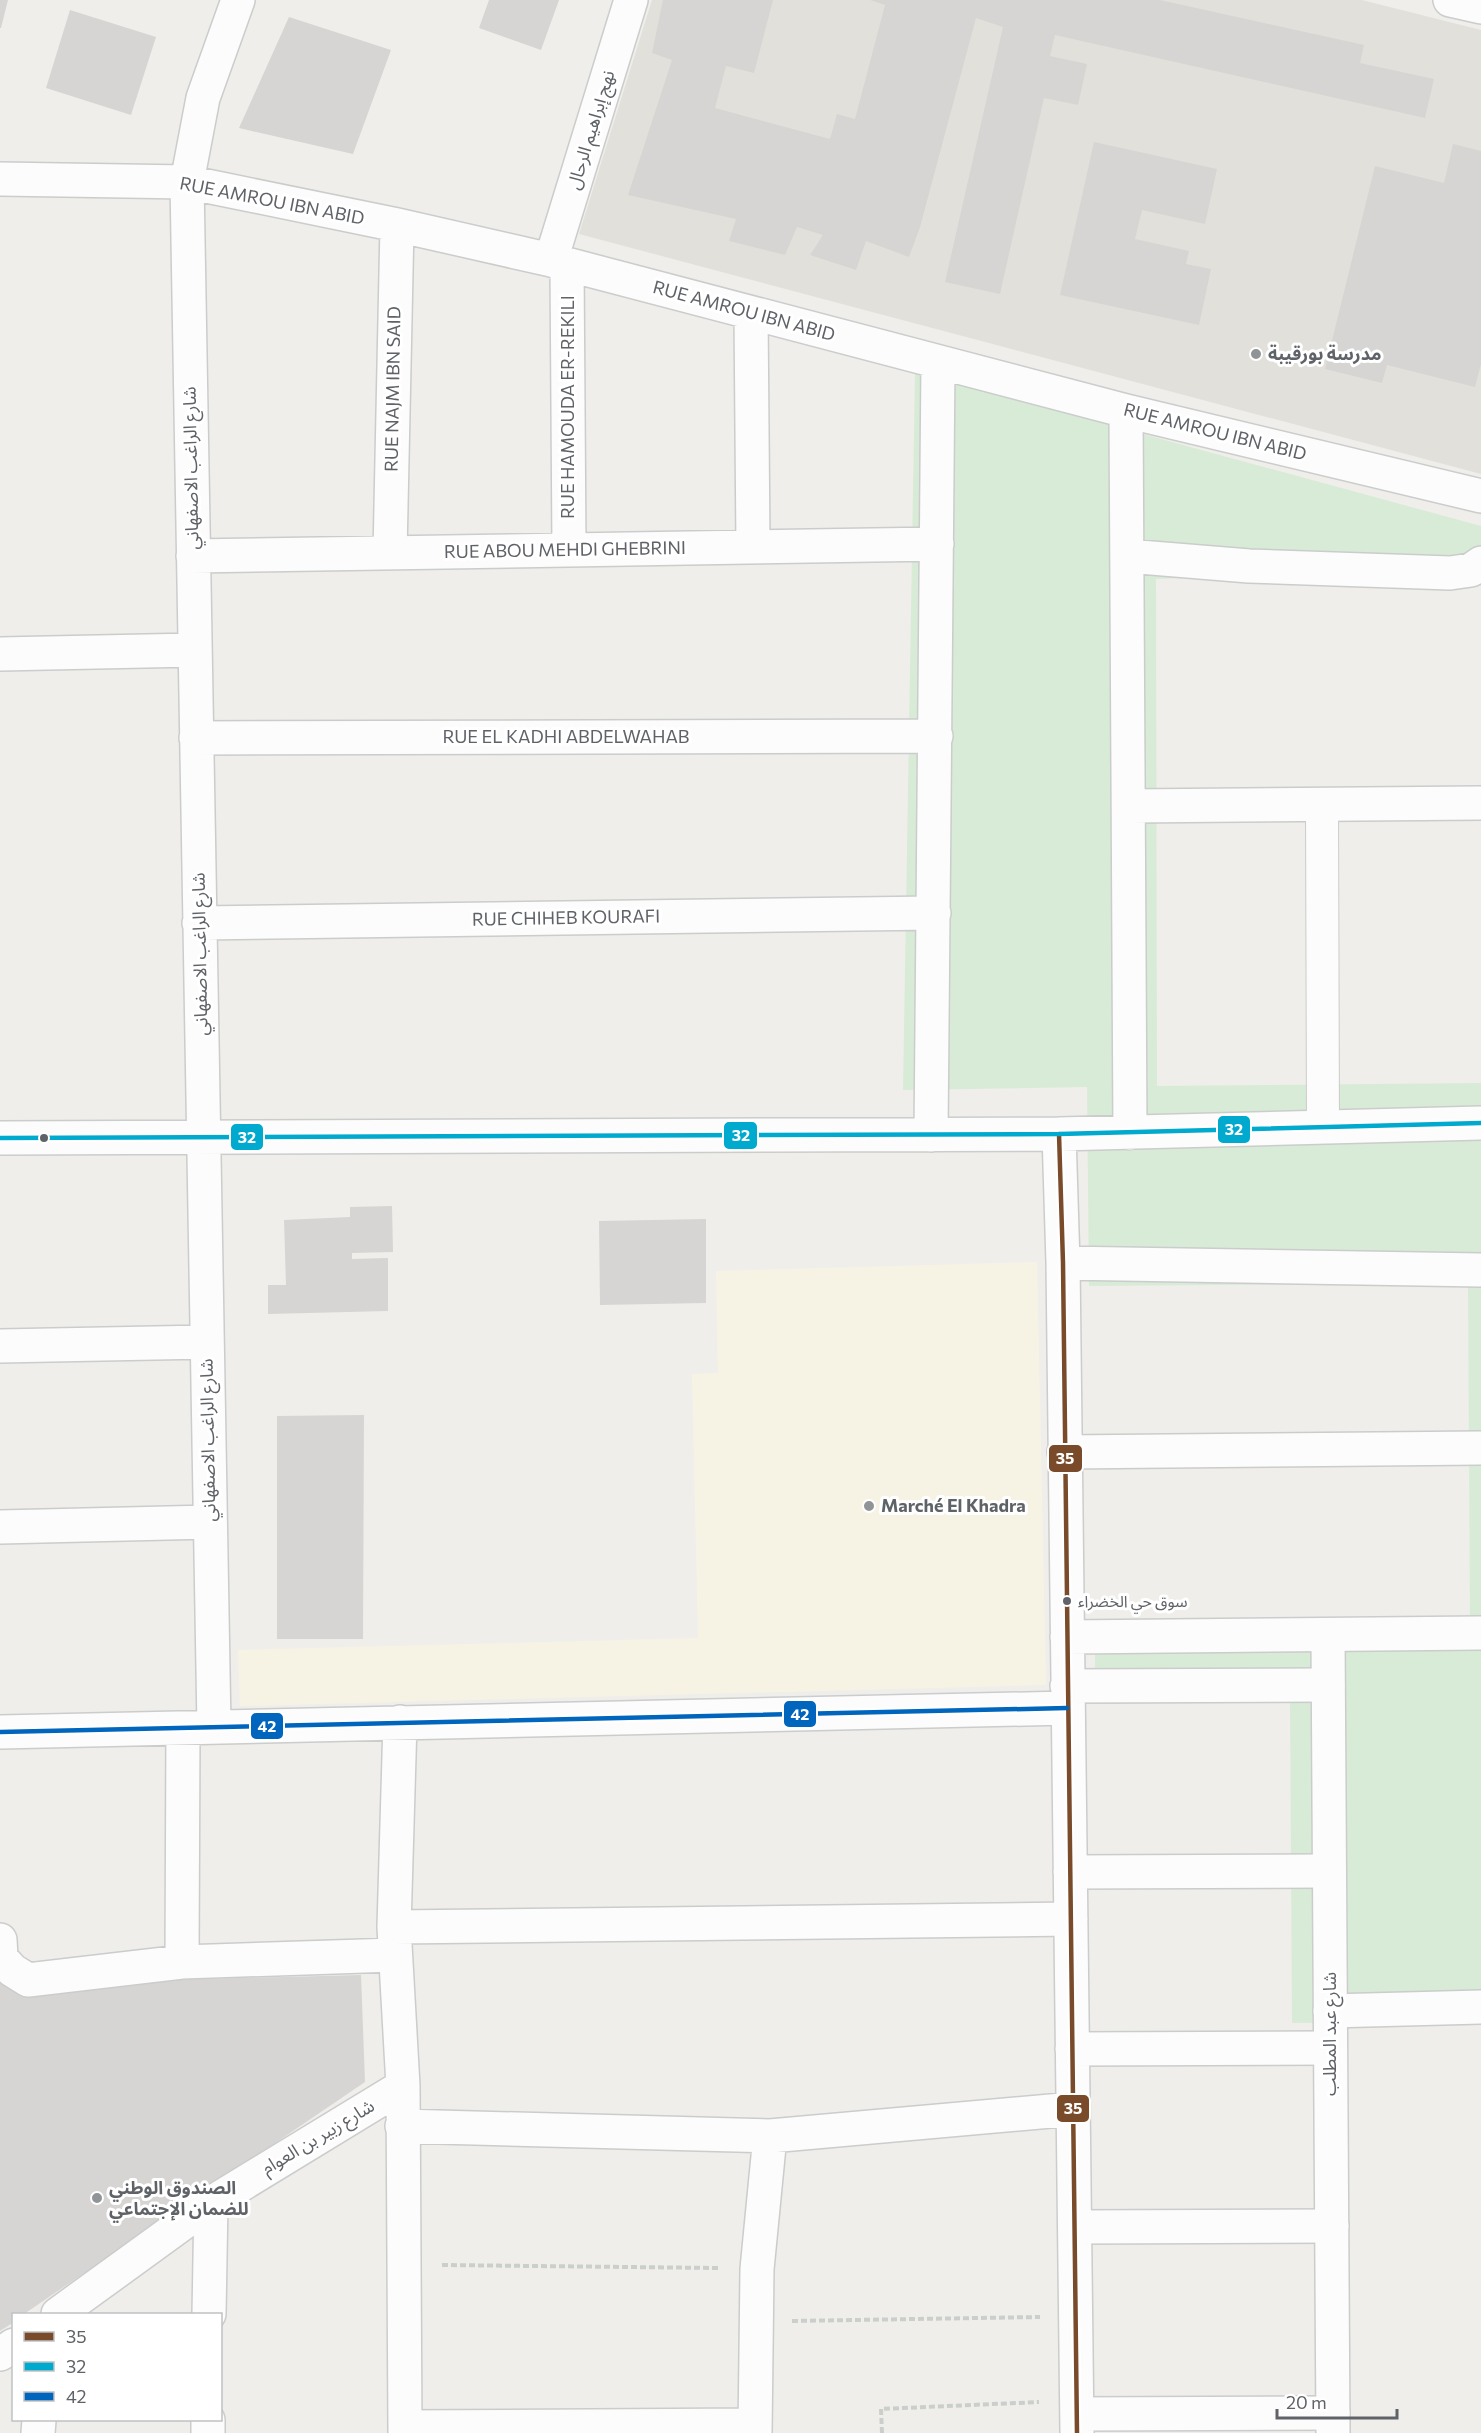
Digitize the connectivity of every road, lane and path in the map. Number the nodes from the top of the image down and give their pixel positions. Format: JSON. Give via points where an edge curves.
{"nodes":[{"id":1,"x":238,"y":0,"type":"edge"},
{"id":2,"x":631,"y":0,"type":"edge"},
{"id":3,"x":1450,"y":0,"type":"edge"},
{"id":4,"x":1481,"y":7,"type":"edge"},
{"id":5,"x":0,"y":179,"type":"edge"},
{"id":6,"x":187,"y":182,"type":"junction"},
{"id":7,"x":397,"y":225,"type":"junction"},
{"id":8,"x":559,"y":262,"type":"junction"},
{"id":9,"x":751,"y":313,"type":"junction"},
{"id":10,"x":938,"y":363,"type":"junction"},
{"id":11,"x":1126,"y":411,"type":"junction"},
{"id":12,"x":1481,"y":496,"type":"edge"},
{"id":13,"x":936,"y":544,"type":"junction"},
{"id":14,"x":753,"y":547,"type":"junction"},
{"id":15,"x":569,"y":550,"type":"junction"},
{"id":16,"x":390,"y":553,"type":"junction"},
{"id":17,"x":193,"y":556,"type":"junction"},
{"id":18,"x":1127,"y":556,"type":"junction"},
{"id":19,"x":1481,"y":563,"type":"edge"},
{"id":20,"x":194,"y":650,"type":"junction"},
{"id":21,"x":0,"y":654,"type":"edge"},
{"id":22,"x":936,"y":736,"type":"junction"},
{"id":23,"x":196,"y":738,"type":"junction"},
{"id":24,"x":1481,"y":803,"type":"edge"},
{"id":25,"x":1322,"y":804,"type":"junction"},
{"id":26,"x":1129,"y":806,"type":"junction"},
{"id":27,"x":934,"y":912,"type":"junction"},
{"id":28,"x":199,"y":923,"type":"junction"},
{"id":29,"x":1481,"y":1123,"type":"edge"},
{"id":30,"x":1323,"y":1127,"type":"junction"},
{"id":31,"x":1130,"y":1133,"type":"junction"},
{"id":32,"x":1059,"y":1134,"type":"junction"},
{"id":33,"x":931,"y":1135,"type":"junction"},
{"id":34,"x":202,"y":1137,"type":"junction"},
{"id":35,"x":0,"y":1138,"type":"edge"},
{"id":36,"x":1063,"y":1263,"type":"junction"},
{"id":37,"x":1481,"y":1270,"type":"edge"},
{"id":38,"x":206,"y":1342,"type":"junction"},
{"id":39,"x":0,"y":1346,"type":"edge"},
{"id":40,"x":1481,"y":1448,"type":"edge"},
{"id":41,"x":1064,"y":1452,"type":"junction"},
{"id":42,"x":210,"y":1522,"type":"junction"},
{"id":43,"x":0,"y":1527,"type":"edge"},
{"id":44,"x":1481,"y":1633,"type":"edge"},
{"id":45,"x":1067,"y":1636,"type":"junction"},
{"id":46,"x":1328,"y":1636,"type":"junction"},
{"id":47,"x":1328,"y":1685,"type":"junction"},
{"id":48,"x":1067,"y":1697,"type":"junction"},
{"id":49,"x":400,"y":1722,"type":"junction"},
{"id":50,"x":199,"y":1727,"type":"junction"},
{"id":51,"x":0,"y":1732,"type":"edge"},
{"id":52,"x":1329,"y":1871,"type":"junction"},
{"id":53,"x":1070,"y":1872,"type":"junction"},
{"id":54,"x":1071,"y":1919,"type":"junction"},
{"id":55,"x":0,"y":1940,"type":"edge"},
{"id":56,"x":394,"y":1941,"type":"junction"},
{"id":57,"x":182,"y":1962,"type":"junction"},
{"id":58,"x":1481,"y":2007,"type":"edge"},
{"id":59,"x":1330,"y":2011,"type":"junction"},
{"id":60,"x":1330,"y":2048,"type":"junction"},
{"id":61,"x":1072,"y":2049,"type":"junction"},
{"id":62,"x":403,"y":2086,"type":"junction"},
{"id":63,"x":1073,"y":2109,"type":"junction"},
{"id":64,"x":402,"y":2126,"type":"junction"},
{"id":65,"x":770,"y":2136,"type":"junction"},
{"id":66,"x":211,"y":2203,"type":"junction"},
{"id":67,"x":1332,"y":2226,"type":"junction"},
{"id":68,"x":1075,"y":2227,"type":"junction"},
{"id":69,"x":402,"y":2264,"type":"junction"},
{"id":70,"x":757,"y":2268,"type":"junction"},
{"id":71,"x":59,"y":2313,"type":"edge"},
{"id":72,"x":209,"y":2313,"type":"edge"},
{"id":73,"x":1076,"y":2316,"type":"junction"},
{"id":74,"x":756,"y":2322,"type":"junction"},
{"id":75,"x":1077,"y":2416,"type":"edge"},
{"id":76,"x":1333,"y":2423,"type":"edge"},
{"id":77,"x":755,"y":2429,"type":"edge"},
{"id":78,"x":405,"y":2430,"type":"edge"},
{"id":79,"x":882,"y":2433,"type":"edge"}],
"edges":[{"from":1,"to":6,"type":"street","name":"شارع الراغب الاصفهاني","via":[[203,98]]},
{"from":2,"to":8,"type":"street","name":"نهج إبراهيم الرحال"},
{"from":3,"to":4,"type":"street"},
{"from":5,"to":6,"type":"street","name":"RUE AMROU IBN ABID"},
{"from":6,"to":7,"type":"street","name":"RUE AMROU IBN ABID"},
{"from":6,"to":17,"type":"street","name":"شارع الراغب الاصفهاني"},
{"from":7,"to":8,"type":"street","name":"RUE AMROU IBN ABID"},
{"from":7,"to":16,"type":"street","name":"RUE NAJM IBN SAID"},
{"from":8,"to":9,"type":"street","name":"RUE AMROU IBN ABID"},
{"from":8,"to":15,"type":"street","name":"RUE HAMOUDA ER-REKILI"},
{"from":9,"to":10,"type":"street","name":"RUE AMROU IBN ABID"},
{"from":9,"to":14,"type":"street"},
{"from":10,"to":11,"type":"street","name":"RUE AMROU IBN ABID"},
{"from":10,"to":13,"type":"street"},
{"from":11,"to":12,"type":"street","name":"RUE AMROU IBN ABID"},
{"from":11,"to":18,"type":"street"},
{"from":13,"to":14,"type":"street","name":"RUE ABOU MEHDI GHEBRINI"},
{"from":13,"to":22,"type":"street"},
{"from":14,"to":15,"type":"street","name":"RUE ABOU MEHDI GHEBRINI"},
{"from":15,"to":16,"type":"street","name":"RUE ABOU MEHDI GHEBRINI"},
{"from":16,"to":17,"type":"street","name":"RUE ABOU MEHDI GHEBRINI"},
{"from":17,"to":20,"type":"street","name":"شارع الراغب الاصفهاني"},
{"from":18,"to":19,"type":"street","via":[[1249,566],[1450,573],[1472,570]]},
{"from":18,"to":26,"type":"street"},
{"from":20,"to":21,"type":"street"},
{"from":20,"to":23,"type":"street","name":"شارع الراغب الاصفهاني"},
{"from":22,"to":23,"type":"street","name":"RUE EL KADHI ABDELWAHAB"},
{"from":22,"to":27,"type":"street"},
{"from":23,"to":28,"type":"street","name":"شارع الراغب الاصفهاني"},
{"from":24,"to":25,"type":"street"},
{"from":25,"to":26,"type":"street"},
{"from":25,"to":30,"type":"street"},
{"from":26,"to":31,"type":"street"},
{"from":27,"to":28,"type":"street","name":"RUE CHIHEB KOURAFI"},
{"from":27,"to":33,"type":"street"},
{"from":28,"to":34,"type":"street","name":"شارع الراغب الاصفهاني"},
{"from":29,"to":30,"type":"street"},
{"from":30,"to":31,"type":"street"},
{"from":31,"to":32,"type":"street"},
{"from":32,"to":33,"type":"street"},
{"from":32,"to":36,"type":"street"},
{"from":33,"to":34,"type":"street"},
{"from":34,"to":35,"type":"street"},
{"from":34,"to":38,"type":"street","name":"شارع الراغب الاصفهاني"},
{"from":36,"to":37,"type":"street"},
{"from":36,"to":41,"type":"street"},
{"from":38,"to":39,"type":"street"},
{"from":38,"to":42,"type":"street","name":"شارع الراغب الاصفهاني"},
{"from":40,"to":41,"type":"street"},
{"from":41,"to":45,"type":"street"},
{"from":42,"to":43,"type":"street"},
{"from":42,"to":50,"type":"street","name":"شارع الراغب الاصفهاني"},
{"from":44,"to":46,"type":"street"},
{"from":45,"to":46,"type":"street"},
{"from":45,"to":48,"type":"street"},
{"from":46,"to":47,"type":"street","name":"شارع عبد المطلب"},
{"from":47,"to":48,"type":"street"},
{"from":47,"to":52,"type":"street","name":"شارع عبد المطلب"},
{"from":48,"to":49,"type":"street"},
{"from":48,"to":53,"type":"street"},
{"from":49,"to":50,"type":"street"},
{"from":49,"to":56,"type":"street"},
{"from":50,"to":51,"type":"street"},
{"from":50,"to":57,"type":"street","name":"شارع الراغب الاصفهاني"},
{"from":52,"to":53,"type":"street"},
{"from":52,"to":59,"type":"street","name":"شارع عبد المطلب"},
{"from":53,"to":54,"type":"street"},
{"from":54,"to":56,"type":"street"},
{"from":54,"to":61,"type":"street"},
{"from":55,"to":57,"type":"street","via":[[1,1958],[28,1980]]},
{"from":56,"to":57,"type":"street"},
{"from":56,"to":62,"type":"street"},
{"from":58,"to":59,"type":"street"},
{"from":59,"to":60,"type":"street","name":"شارع عبد المطلب"},
{"from":60,"to":61,"type":"street"},
{"from":60,"to":67,"type":"street","name":"شارع عبد المطلب"},
{"from":61,"to":63,"type":"street"},
{"from":62,"to":64,"type":"street"},
{"from":62,"to":66,"type":"street","name":"شارع زبير بن العوام"},
{"from":63,"to":65,"type":"street"},
{"from":63,"to":68,"type":"street"},
{"from":64,"to":65,"type":"street"},
{"from":64,"to":69,"type":"street"},
{"from":65,"to":70,"type":"street"},
{"from":66,"to":71,"type":"street","name":"شارع زبير بن العوام"},
{"from":66,"to":72,"type":"street"},
{"from":67,"to":68,"type":"street"},
{"from":67,"to":76,"type":"street","name":"شارع عبد المطلب"},
{"from":68,"to":73,"type":"street"},
{"from":69,"to":70,"type":"path"},
{"from":69,"to":78,"type":"street"},
{"from":70,"to":74,"type":"street"},
{"from":73,"to":74,"type":"path"},
{"from":73,"to":75,"type":"street"},
{"from":74,"to":77,"type":"street"},
{"from":75,"to":76,"type":"street"},
{"from":75,"to":79,"type":"path","via":[[881,2409]]},
{"from":77,"to":78,"type":"street"}]}
